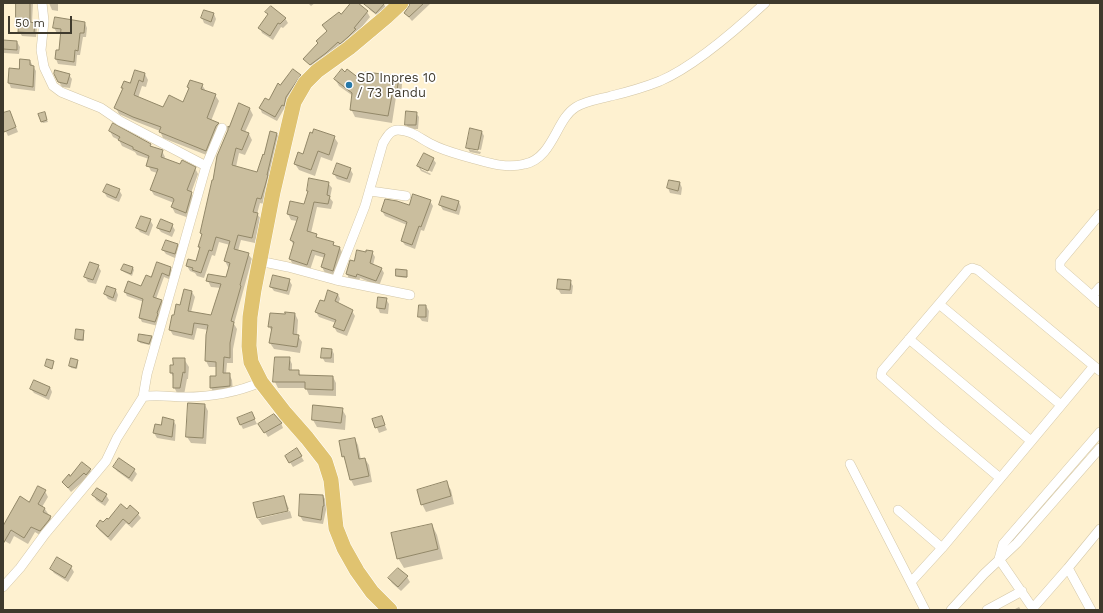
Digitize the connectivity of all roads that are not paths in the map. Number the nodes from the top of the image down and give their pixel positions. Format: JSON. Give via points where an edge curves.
{"nodes":[{"id":1,"x":42,"y":3,"type":"edge"},
{"id":2,"x":401,"y":3,"type":"edge"},
{"id":3,"x":765,"y":3,"type":"edge"},
{"id":4,"x":222,"y":128,"type":"dead end"},
{"id":5,"x":206,"y":166,"type":"junction"},
{"id":6,"x":370,"y":191,"type":"junction"},
{"id":7,"x":406,"y":196,"type":"dead end"},
{"id":8,"x":1100,"y":214,"type":"edge"},
{"id":9,"x":259,"y":261,"type":"junction"},
{"id":10,"x":336,"y":280,"type":"junction"},
{"id":11,"x":1100,"y":286,"type":"edge"},
{"id":12,"x":410,"y":294,"type":"dead end"},
{"id":13,"x":1092,"y":296,"type":"junction"},
{"id":14,"x":1100,"y":303,"type":"edge"},
{"id":15,"x":939,"y":304,"type":"junction"},
{"id":16,"x":909,"y":339,"type":"junction"},
{"id":17,"x":1097,"y":369,"type":"edge"},
{"id":18,"x":261,"y":382,"type":"junction"},
{"id":19,"x":143,"y":397,"type":"junction"},
{"id":20,"x":1061,"y":405,"type":"junction"},
{"id":21,"x":1100,"y":432,"type":"edge"},
{"id":22,"x":1031,"y":441,"type":"junction"},
{"id":23,"x":1100,"y":448,"type":"edge"},
{"id":24,"x":850,"y":464,"type":"dead end"},
{"id":25,"x":1000,"y":478,"type":"junction"},
{"id":26,"x":898,"y":510,"type":"dead end"},
{"id":27,"x":1100,"y":529,"type":"edge"},
{"id":28,"x":942,"y":548,"type":"junction"},
{"id":29,"x":999,"y":560,"type":"junction"},
{"id":30,"x":1068,"y":568,"type":"junction"},
{"id":31,"x":911,"y":582,"type":"junction"},
{"id":32,"x":3,"y":587,"type":"edge"},
{"id":33,"x":1022,"y":591,"type":"junction"},
{"id":34,"x":1034,"y":609,"type":"edge"},
{"id":35,"x":390,"y":610,"type":"edge"},
{"id":36,"x":925,"y":610,"type":"edge"},
{"id":37,"x":951,"y":610,"type":"edge"},
{"id":38,"x":987,"y":610,"type":"edge"},
{"id":39,"x":1091,"y":610,"type":"edge"}],
"edges":[{"from":1,"to":5,"type":"street","via":[[42,54],[46,74],[53,86],[61,92],[101,108],[120,121]]},
{"from":2,"to":9,"type":"highway","via":[[349,48],[317,71],[297,96],[291,110]]},
{"from":3,"to":6,"type":"street","via":[[699,58],[662,80],[576,107],[569,113],[541,156],[526,164],[504,166],[488,163],[450,152],[412,133],[393,131],[383,143]]},
{"from":4,"to":5,"type":"street"},
{"from":5,"to":19,"type":"street","via":[[147,374]]},
{"from":6,"to":7,"type":"street"},
{"from":6,"to":10,"type":"street"},
{"from":8,"to":13,"type":"street","via":[[1060,262],[1060,268]]},
{"from":9,"to":10,"type":"street"},
{"from":9,"to":18,"type":"highway","via":[[250,317],[249,346],[251,362]]},
{"from":10,"to":12,"type":"street"},
{"from":11,"to":13,"type":"street"},
{"from":13,"to":14,"type":"street"},
{"from":15,"to":16,"type":"street"},
{"from":15,"to":17,"type":"street","via":[[968,270],[978,270]]},
{"from":15,"to":20,"type":"street"},
{"from":16,"to":22,"type":"street"},
{"from":16,"to":25,"type":"street","via":[[882,371],[881,376]]},
{"from":17,"to":20,"type":"street"},
{"from":18,"to":19,"type":"street","via":[[248,388],[221,394]]},
{"from":18,"to":35,"type":"highway","via":[[325,461],[331,480],[336,528],[344,548],[372,592]]},
{"from":19,"to":32,"type":"street","via":[[106,461]]},
{"from":20,"to":22,"type":"street"},
{"from":21,"to":29,"type":"street","via":[[1002,544]]},
{"from":22,"to":25,"type":"street"},
{"from":23,"to":29,"type":"street"},
{"from":24,"to":31,"type":"street"},
{"from":25,"to":28,"type":"street"},
{"from":26,"to":28,"type":"street"},
{"from":27,"to":30,"type":"street"},
{"from":28,"to":31,"type":"street"},
{"from":29,"to":33,"type":"street"},
{"from":29,"to":37,"type":"street"},
{"from":30,"to":34,"type":"street"},
{"from":30,"to":39,"type":"street"},
{"from":31,"to":36,"type":"street"},
{"from":33,"to":34,"type":"street"},
{"from":33,"to":38,"type":"street"}]}
